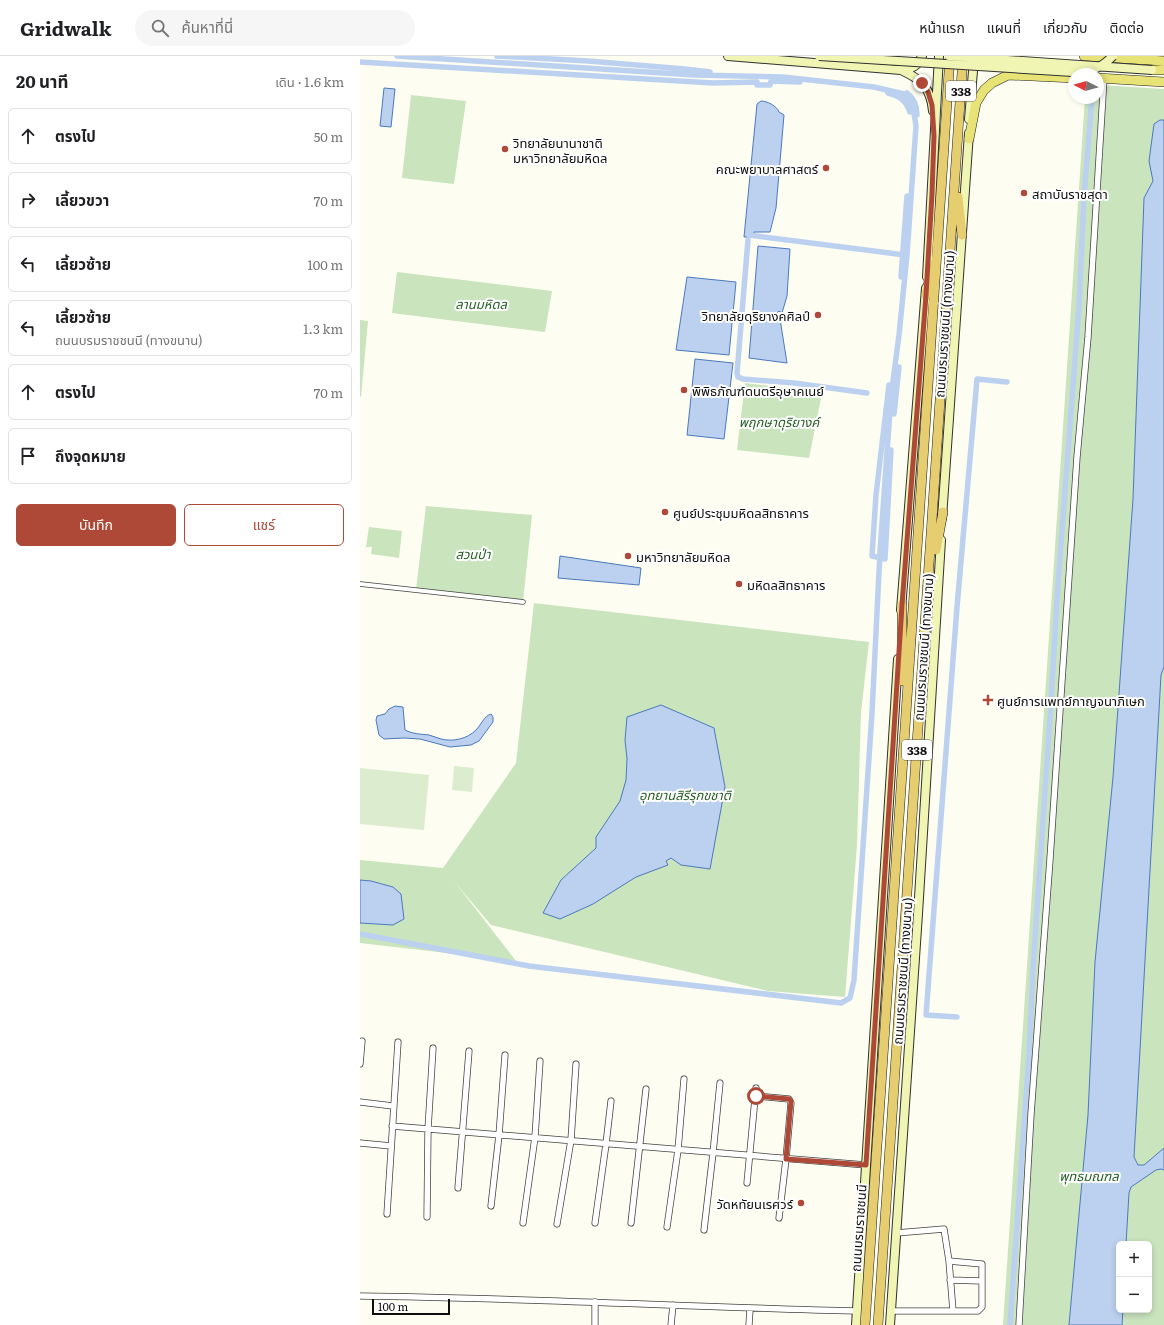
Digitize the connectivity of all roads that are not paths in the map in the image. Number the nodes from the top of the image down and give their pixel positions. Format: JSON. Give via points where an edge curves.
{"nodes":[{"id":1,"x":728,"y":56,"type":"edge"},
{"id":2,"x":819,"y":56,"type":"edge"},
{"id":3,"x":922,"y":56,"type":"edge"},
{"id":4,"x":939,"y":56,"type":"edge"},
{"id":5,"x":950,"y":56,"type":"edge"},
{"id":6,"x":963,"y":56,"type":"edge"},
{"id":7,"x":974,"y":56,"type":"edge"},
{"id":8,"x":987,"y":56,"type":"edge"},
{"id":9,"x":1084,"y":56,"type":"edge"},
{"id":10,"x":1113,"y":56,"type":"edge"},
{"id":11,"x":1157,"y":64,"type":"edge"},
{"id":12,"x":901,"y":70,"type":"junction"},
{"id":13,"x":1164,"y":70,"type":"edge"},
{"id":14,"x":1008,"y":75,"type":"junction"},
{"id":15,"x":1068,"y":78,"type":"edge"},
{"id":16,"x":1104,"y":78,"type":"edge"},
{"id":17,"x":1164,"y":82,"type":"edge"},
{"id":18,"x":1100,"y":104,"type":"edge"},
{"id":19,"x":934,"y":136,"type":"junction"},
{"id":20,"x":969,"y":139,"type":"junction"},
{"id":21,"x":956,"y":174,"type":"junction"},
{"id":22,"x":939,"y":235,"type":"junction"},
{"id":23,"x":962,"y":235,"type":"junction"},
{"id":24,"x":926,"y":295,"type":"junction"},
{"id":25,"x":943,"y":512,"type":"junction"},
{"id":26,"x":360,"y":584,"type":"edge"},
{"id":27,"x":523,"y":602,"type":"dead end"},
{"id":28,"x":902,"y":605,"type":"junction"},
{"id":29,"x":926,"y":619,"type":"junction"},
{"id":30,"x":903,"y":750,"type":"junction"},
{"id":31,"x":362,"y":1041,"type":"dead end"},
{"id":32,"x":398,"y":1042,"type":"dead end"},
{"id":33,"x":433,"y":1048,"type":"dead end"},
{"id":34,"x":469,"y":1051,"type":"dead end"},
{"id":35,"x":504,"y":1054,"type":"dead end"},
{"id":36,"x":540,"y":1061,"type":"dead end"},
{"id":37,"x":360,"y":1064,"type":"edge"},
{"id":38,"x":576,"y":1064,"type":"dead end"},
{"id":39,"x":684,"y":1079,"type":"dead end"},
{"id":40,"x":720,"y":1083,"type":"dead end"},
{"id":41,"x":756,"y":1088,"type":"dead end"},
{"id":42,"x":646,"y":1089,"type":"dead end"},
{"id":43,"x":756,"y":1096,"type":"junction"},
{"id":44,"x":611,"y":1101,"type":"dead end"},
{"id":45,"x":360,"y":1102,"type":"edge"},
{"id":46,"x":393,"y":1106,"type":"junction"},
{"id":47,"x":392,"y":1126,"type":"junction"},
{"id":48,"x":428,"y":1129,"type":"junction"},
{"id":49,"x":463,"y":1132,"type":"junction"},
{"id":50,"x":499,"y":1135,"type":"junction"},
{"id":51,"x":535,"y":1137,"type":"junction"},
{"id":52,"x":571,"y":1140,"type":"junction"},
{"id":53,"x":360,"y":1143,"type":"edge"},
{"id":54,"x":606,"y":1144,"type":"junction"},
{"id":55,"x":391,"y":1146,"type":"junction"},
{"id":56,"x":640,"y":1147,"type":"junction"},
{"id":57,"x":678,"y":1150,"type":"junction"},
{"id":58,"x":713,"y":1153,"type":"junction"},
{"id":59,"x":750,"y":1156,"type":"junction"},
{"id":60,"x":786,"y":1159,"type":"junction"},
{"id":61,"x":866,"y":1165,"type":"junction"},
{"id":62,"x":747,"y":1182,"type":"dead end"},
{"id":63,"x":458,"y":1188,"type":"dead end"},
{"id":64,"x":491,"y":1206,"type":"dead end"},
{"id":65,"x":387,"y":1214,"type":"dead end"},
{"id":66,"x":427,"y":1217,"type":"dead end"},
{"id":67,"x":779,"y":1218,"type":"dead end"},
{"id":68,"x":522,"y":1223,"type":"dead end"},
{"id":69,"x":595,"y":1223,"type":"dead end"},
{"id":70,"x":631,"y":1223,"type":"dead end"},
{"id":71,"x":557,"y":1224,"type":"dead end"},
{"id":72,"x":667,"y":1227,"type":"dead end"},
{"id":73,"x":704,"y":1230,"type":"dead end"},
{"id":74,"x":896,"y":1232,"type":"junction"},
{"id":75,"x":948,"y":1261,"type":"junction"},
{"id":76,"x":950,"y":1280,"type":"junction"},
{"id":77,"x":982,"y":1281,"type":"junction"},
{"id":78,"x":360,"y":1296,"type":"edge"},
{"id":79,"x":595,"y":1302,"type":"junction"},
{"id":80,"x":673,"y":1305,"type":"junction"},
{"id":81,"x":750,"y":1308,"type":"junction"},
{"id":82,"x":857,"y":1311,"type":"junction"},
{"id":83,"x":891,"y":1311,"type":"junction"},
{"id":84,"x":953,"y":1311,"type":"junction"},
{"id":85,"x":595,"y":1325,"type":"edge"},
{"id":86,"x":671,"y":1325,"type":"edge"},
{"id":87,"x":749,"y":1325,"type":"edge"},
{"id":88,"x":856,"y":1325,"type":"edge"},
{"id":89,"x":865,"y":1325,"type":"edge"},
{"id":90,"x":878,"y":1325,"type":"edge"},
{"id":91,"x":890,"y":1325,"type":"edge"},
{"id":92,"x":1019,"y":1325,"type":"edge"}],
"edges":[{"from":1,"to":12,"type":"main road"},
{"from":2,"to":10,"type":"main road","bridge":true,"via":[[1085,72],[1096,69]]},
{"from":3,"to":12,"type":"main road","via":[[914,67]]},
{"from":4,"to":19,"type":"main road"},
{"from":5,"to":11,"type":"main road","bridge":true},
{"from":5,"to":22,"type":"highway","name":"ถนนบรมราชชนนี","number":"338"},
{"from":6,"to":21,"type":"highway","name":"ถนนบรมราชชนนี","number":"338"},
{"from":7,"to":20,"type":"main road","name":"ถนนบรมราชชนนี (ทางขนาน)"},
{"from":8,"to":14,"type":"main road","via":[[996,72]]},
{"from":9,"to":11,"type":"main road"},
{"from":11,"to":13,"type":"main road"},
{"from":12,"to":19,"type":"main road","via":[[918,79],[928,92],[932,105]]},
{"from":14,"to":15,"type":"main road"},
{"from":14,"to":20,"type":"main road","via":[[992,83],[978,99]]},
{"from":16,"to":17,"type":"main road"},
{"from":18,"to":92,"type":"street","via":[[1088,337],[1077,457],[1031,1114]]},
{"from":19,"to":24,"type":"main road","name":"ถนนบรมราชชนนี (ทางขนาน)","number":"338"},
{"from":20,"to":23,"type":"main road","name":"ถนนบรมราชชนนี (ทางขนาน)","number":"338"},
{"from":21,"to":23,"type":"highway"},
{"from":21,"to":29,"type":"highway","name":"ถนนบรมราชชนนี","number":"338"},
{"from":22,"to":24,"type":"highway"},
{"from":22,"to":30,"type":"highway","name":"ถนนบรมราชชนนี","number":"338"},
{"from":23,"to":25,"type":"main road","name":"ถนนบรมราชชนนี (ทางขนาน)","number":"338"},
{"from":24,"to":28,"type":"main road","name":"ถนนบรมราชชนนี (ทางขนาน)","number":"338"},
{"from":25,"to":29,"type":"highway"},
{"from":25,"to":74,"type":"main road","name":"ถนนบรมราชชนนี (ทางขนาน)","number":"338"},
{"from":26,"to":27,"type":"street"},
{"from":28,"to":30,"type":"highway"},
{"from":28,"to":61,"type":"main road","name":"ถนนบรมราชชนนี (ทางขนาน)","number":"338"},
{"from":29,"to":90,"type":"highway","name":"ถนนบรมราชชนนี","number":"338"},
{"from":30,"to":89,"type":"highway","name":"ถนนบรมราชชนนี","number":"338"},
{"from":31,"to":37,"type":"street"},
{"from":32,"to":46,"type":"street"},
{"from":33,"to":48,"type":"street"},
{"from":34,"to":49,"type":"street"},
{"from":35,"to":50,"type":"street"},
{"from":36,"to":51,"type":"street"},
{"from":38,"to":52,"type":"street"},
{"from":39,"to":57,"type":"street"},
{"from":40,"to":58,"type":"street"},
{"from":41,"to":43,"type":"street"},
{"from":42,"to":56,"type":"street"},
{"from":43,"to":59,"type":"street"},
{"from":43,"to":60,"type":"street","via":[[791,1101]]},
{"from":44,"to":54,"type":"street"},
{"from":45,"to":46,"type":"street"},
{"from":46,"to":47,"type":"street"},
{"from":47,"to":48,"type":"street"},
{"from":47,"to":55,"type":"street"},
{"from":48,"to":49,"type":"street"},
{"from":48,"to":66,"type":"street"},
{"from":49,"to":50,"type":"street"},
{"from":49,"to":63,"type":"street"},
{"from":50,"to":51,"type":"street"},
{"from":50,"to":64,"type":"street"},
{"from":51,"to":52,"type":"street"},
{"from":51,"to":68,"type":"street"},
{"from":52,"to":54,"type":"street"},
{"from":52,"to":71,"type":"street"},
{"from":53,"to":55,"type":"street"},
{"from":54,"to":56,"type":"street"},
{"from":54,"to":69,"type":"street"},
{"from":55,"to":65,"type":"street"},
{"from":56,"to":57,"type":"street"},
{"from":56,"to":70,"type":"street"},
{"from":57,"to":58,"type":"street"},
{"from":57,"to":72,"type":"street"},
{"from":58,"to":59,"type":"street"},
{"from":58,"to":73,"type":"street"},
{"from":59,"to":60,"type":"street"},
{"from":59,"to":62,"type":"street"},
{"from":60,"to":61,"type":"street"},
{"from":60,"to":67,"type":"street"},
{"from":61,"to":82,"type":"main road","name":"ถนนบรมราชชนนี (ทางขนาน)","number":"338"},
{"from":74,"to":75,"type":"street","via":[[944,1229]]},
{"from":74,"to":83,"type":"main road","name":"ถนนบรมราชชนนี (ทางขนาน)","number":"338"},
{"from":75,"to":76,"type":"street"},
{"from":75,"to":77,"type":"street","via":[[982,1264]]},
{"from":76,"to":77,"type":"street"},
{"from":76,"to":84,"type":"street"},
{"from":77,"to":84,"type":"street","via":[[980,1309]]},
{"from":78,"to":79,"type":"street"},
{"from":79,"to":80,"type":"street"},
{"from":79,"to":85,"type":"street"},
{"from":80,"to":81,"type":"street"},
{"from":80,"to":86,"type":"street"},
{"from":81,"to":82,"type":"street"},
{"from":81,"to":87,"type":"street"},
{"from":82,"to":88,"type":"main road","name":"ถนนบรมราชชนนี (ทางขนาน)","number":"338"},
{"from":83,"to":84,"type":"street"},
{"from":83,"to":91,"type":"main road","name":"ถนนบรมราชชนนี (ทางขนาน)","number":"338"}]}
